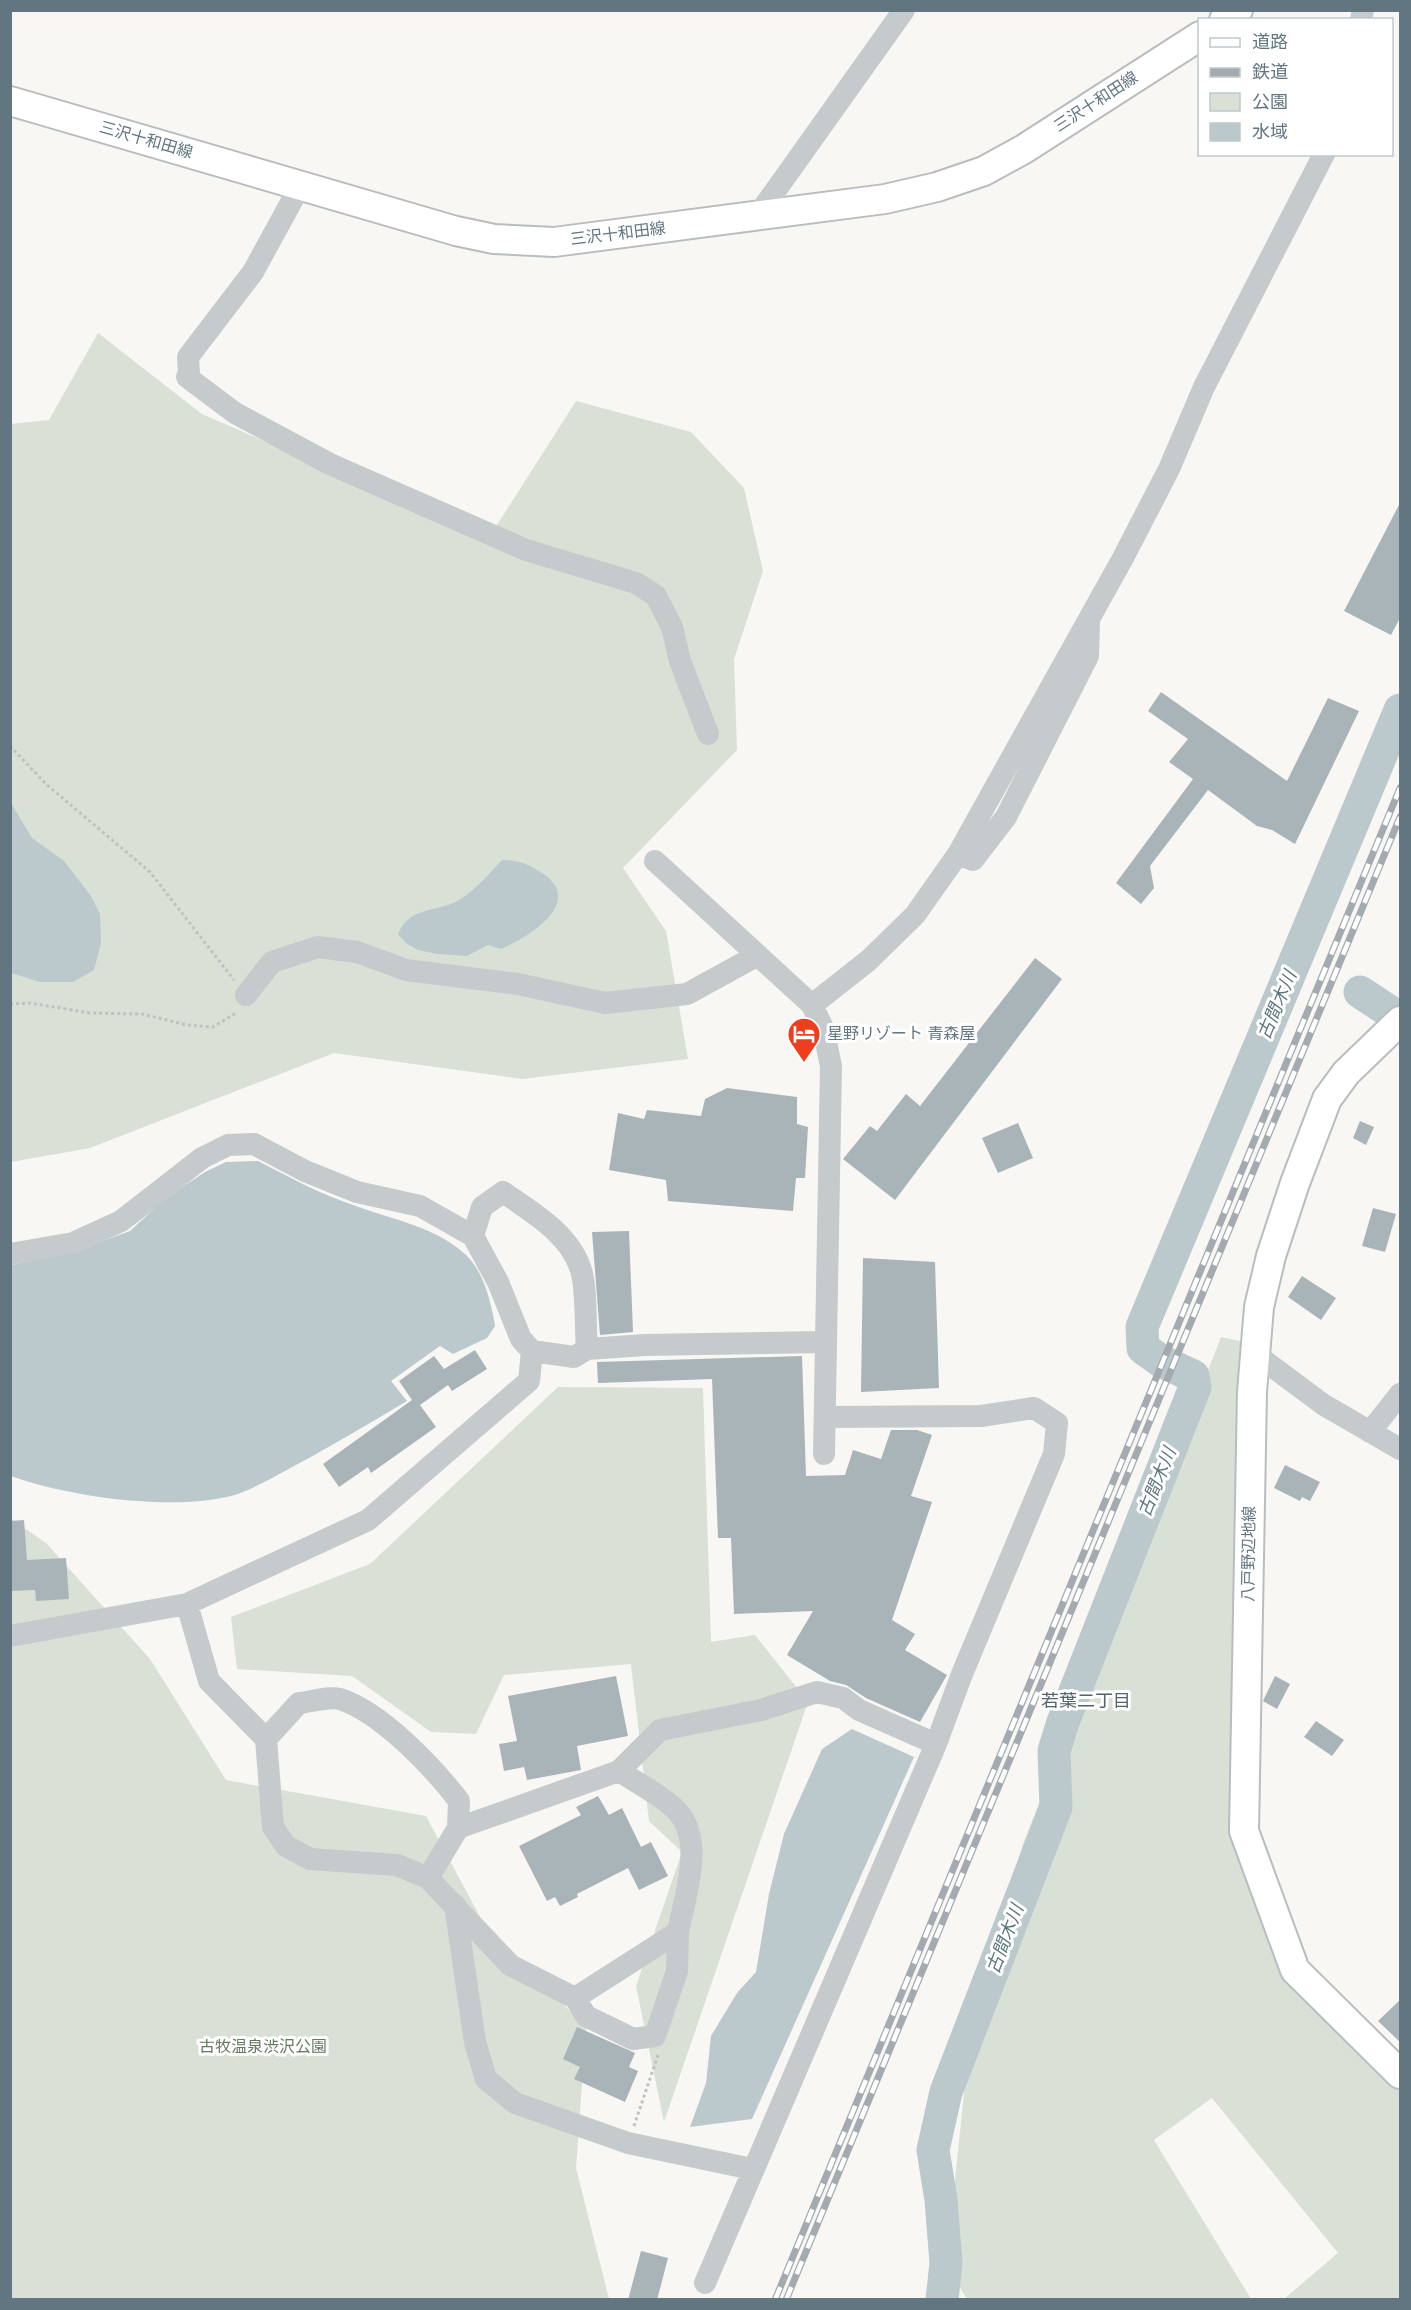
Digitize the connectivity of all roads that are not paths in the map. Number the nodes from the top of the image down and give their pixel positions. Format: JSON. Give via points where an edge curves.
{"nodes":[{"id":1,"x":904,"y":10,"type":"edge"},
{"id":2,"x":1198,"y":37,"type":"edge"},
{"id":3,"x":10,"y":101,"type":"edge"},
{"id":4,"x":1323,"y":156,"type":"edge"},
{"id":5,"x":300,"y":186,"type":"junction"},
{"id":6,"x":759,"y":215,"type":"junction"},
{"id":7,"x":708,"y":734,"type":"dead end"},
{"id":8,"x":655,"y":861,"type":"dead end"},
{"id":9,"x":758,"y":955,"type":"junction"},
{"id":10,"x":246,"y":995,"type":"road end"},
{"id":11,"x":812,"y":1005,"type":"junction"},
{"id":12,"x":1401,"y":1021,"type":"edge"},
{"id":13,"x":473,"y":1236,"type":"junction"},
{"id":14,"x":10,"y":1254,"type":"edge"},
{"id":15,"x":826,"y":1342,"type":"junction"},
{"id":16,"x":587,"y":1349,"type":"junction"},
{"id":17,"x":532,"y":1351,"type":"junction"},
{"id":18,"x":1254,"y":1353,"type":"junction"},
{"id":19,"x":1401,"y":1394,"type":"edge"},
{"id":20,"x":825,"y":1417,"type":"junction"},
{"id":21,"x":1370,"y":1432,"type":"junction"},
{"id":22,"x":1401,"y":1449,"type":"edge"},
{"id":23,"x":824,"y":1454,"type":"dead end"},
{"id":24,"x":187,"y":1604,"type":"junction"},
{"id":25,"x":10,"y":1636,"type":"edge"},
{"id":26,"x":266,"y":1739,"type":"junction"},
{"id":27,"x":936,"y":1744,"type":"junction"},
{"id":28,"x":619,"y":1770,"type":"junction"},
{"id":29,"x":458,"y":1828,"type":"junction"},
{"id":30,"x":428,"y":1878,"type":"junction"},
{"id":31,"x":455,"y":1905,"type":"junction"},
{"id":32,"x":678,"y":1932,"type":"junction"},
{"id":33,"x":575,"y":1998,"type":"junction"},
{"id":34,"x":1401,"y":2074,"type":"edge"},
{"id":35,"x":752,"y":2169,"type":"junction"},
{"id":36,"x":705,"y":2283,"type":"dead end"}],
"edges":[{"from":1,"to":6,"type":"street"},
{"from":2,"to":6,"type":"main road","name":"三沢十和田線","via":[[984,171],[885,199]]},
{"from":3,"to":5,"type":"main road","name":"三沢十和田線"},
{"from":4,"to":11,"type":"street","via":[[1204,387],[1169,469],[958,854],[915,915],[869,960]]},
{"from":5,"to":6,"type":"main road","name":"三沢十和田線","via":[[456,231],[528,242],[584,240]]},
{"from":5,"to":7,"type":"street","via":[[253,272],[188,357],[187,377],[236,413],[330,464],[526,550],[636,583],[656,596],[672,627],[680,661]]},
{"from":8,"to":9,"type":"street"},
{"from":9,"to":10,"type":"street","via":[[687,994],[605,1003],[518,984],[406,970],[357,952],[318,946],[272,962]]},
{"from":9,"to":11,"type":"street"},
{"from":11,"to":15,"type":"street","via":[[823,1028],[831,1066]]},
{"from":12,"to":18,"type":"main road","name":"八戸野辺地線","via":[[1346,1073],[1327,1099],[1271,1256],[1259,1307]]},
{"from":13,"to":14,"type":"street","via":[[420,1206],[357,1192],[254,1144],[245,1144],[228,1145],[202,1158],[121,1221],[73,1243]]},
{"from":13,"to":16,"type":"street","via":[[482,1207],[503,1192],[542,1219],[565,1242],[581,1270]]},
{"from":13,"to":17,"type":"street","via":[[498,1282],[521,1339]]},
{"from":15,"to":16,"type":"street"},
{"from":15,"to":20,"type":"street"},
{"from":16,"to":17,"type":"street","via":[[574,1357]]},
{"from":17,"to":24,"type":"street","via":[[529,1381],[368,1520]]},
{"from":18,"to":21,"type":"street","via":[[1324,1405]]},
{"from":18,"to":34,"type":"main road","name":"八戸野辺地線","via":[[1244,1831],[1294,1970]]},
{"from":19,"to":21,"type":"street"},
{"from":20,"to":23,"type":"street"},
{"from":20,"to":27,"type":"street","via":[[981,1416],[1034,1408],[1057,1423],[1054,1454]]},
{"from":21,"to":22,"type":"street"},
{"from":24,"to":25,"type":"street"},
{"from":24,"to":26,"type":"street","via":[[209,1681]]},
{"from":26,"to":29,"type":"street","via":[[299,1703],[339,1699],[379,1721],[433,1768],[459,1801]]},
{"from":26,"to":30,"type":"street","via":[[273,1827],[286,1846],[310,1859],[397,1865]]},
{"from":27,"to":28,"type":"street","via":[[859,1710],[843,1698],[817,1692],[761,1710],[660,1730]]},
{"from":27,"to":35,"type":"street"},
{"from":28,"to":29,"type":"street"},
{"from":28,"to":32,"type":"street","via":[[674,1807],[687,1823],[692,1860]]},
{"from":29,"to":30,"type":"street"},
{"from":30,"to":31,"type":"street"},
{"from":31,"to":33,"type":"street","via":[[510,1965]]},
{"from":31,"to":35,"type":"street","via":[[475,2042],[486,2079],[514,2103],[628,2143]]},
{"from":32,"to":33,"type":"street"},
{"from":32,"to":33,"type":"street","via":[[677,1971],[655,2036],[633,2039],[586,2016]]},
{"from":35,"to":36,"type":"street"}]}
